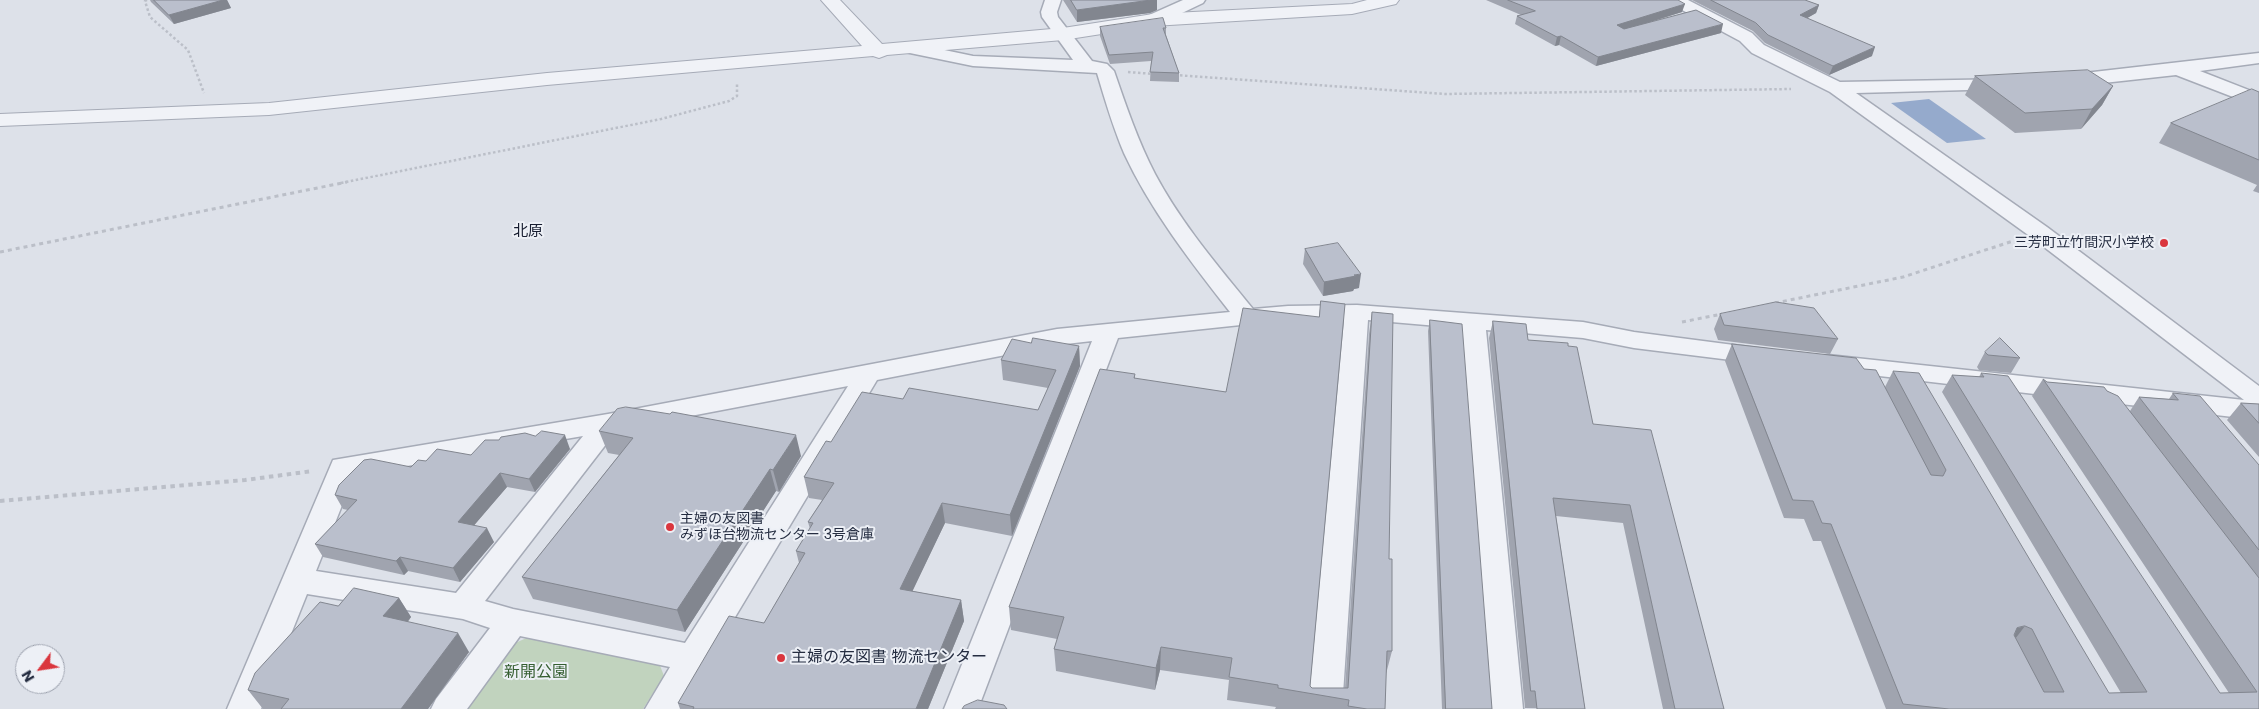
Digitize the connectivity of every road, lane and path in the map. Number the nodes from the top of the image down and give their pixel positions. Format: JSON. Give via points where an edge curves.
{"nodes":[{"id":1,"x":147,"y":0,"type":"edge"},
{"id":2,"x":830,"y":0,"type":"edge"},
{"id":3,"x":1053,"y":0,"type":"edge"},
{"id":4,"x":1197,"y":0,"type":"edge"},
{"id":5,"x":1390,"y":0,"type":"edge"},
{"id":6,"x":1675,"y":0,"type":"edge"},
{"id":7,"x":1154,"y":20,"type":"junction"},
{"id":8,"x":1063,"y":34,"type":"junction"},
{"id":9,"x":911,"y":48,"type":"junction"},
{"id":10,"x":879,"y":52,"type":"junction"},
{"id":11,"x":2259,"y":58,"type":"edge"},
{"id":12,"x":737,"y":63,"type":"junction"},
{"id":13,"x":1096,"y":68,"type":"junction"},
{"id":14,"x":2178,"y":69,"type":"junction"},
{"id":15,"x":1160,"y":74,"type":"edge"},
{"id":16,"x":1170,"y":75,"type":"edge"},
{"id":17,"x":2026,"y":82,"type":"edge"},
{"id":18,"x":2046,"y":82,"type":"edge"},
{"id":19,"x":1837,"y":88,"type":"junction"},
{"id":20,"x":2259,"y":101,"type":"edge"},
{"id":21,"x":211,"y":112,"type":"junction"},
{"id":22,"x":0,"y":120,"type":"edge"},
{"id":23,"x":2039,"y":232,"type":"junction"},
{"id":24,"x":0,"y":252,"type":"edge"},
{"id":25,"x":1770,"y":304,"type":"edge"},
{"id":26,"x":1357,"y":312,"type":"junction"},
{"id":27,"x":1731,"y":312,"type":"edge"},
{"id":28,"x":1247,"y":317,"type":"junction"},
{"id":29,"x":1473,"y":322,"type":"junction"},
{"id":30,"x":1108,"y":332,"type":"junction"},
{"id":31,"x":1634,"y":340,"type":"junction"},
{"id":32,"x":1915,"y":372,"type":"junction"},
{"id":33,"x":867,"y":375,"type":"junction"},
{"id":34,"x":2008,"y":384,"type":"junction"},
{"id":35,"x":1930,"y":398,"type":"edge"},
{"id":36,"x":2259,"y":399,"type":"edge"},
{"id":37,"x":2196,"y":404,"type":"junction"},
{"id":38,"x":2259,"y":411,"type":"edge"},
{"id":39,"x":2026,"y":412,"type":"edge"},
{"id":40,"x":608,"y":423,"type":"junction"},
{"id":41,"x":2217,"y":428,"type":"edge"},
{"id":42,"x":343,"y":467,"type":"junction"},
{"id":43,"x":0,"y":502,"type":"edge"},
{"id":44,"x":296,"y":580,"type":"junction"},
{"id":45,"x":463,"y":606,"type":"junction"},
{"id":46,"x":513,"y":622,"type":"junction"},
{"id":47,"x":694,"y":658,"type":"junction"},
{"id":48,"x":972,"y":708,"type":"edge"},
{"id":49,"x":244,"y":709,"type":"edge"},
{"id":50,"x":448,"y":709,"type":"edge"},
{"id":51,"x":662,"y":709,"type":"edge"},
{"id":52,"x":1325,"y":709,"type":"edge"},
{"id":53,"x":1506,"y":709,"type":"edge"}],
"edges":[{"from":1,"to":21,"type":"path","via":[[150,17],[188,50]]},
{"from":2,"to":10,"type":"street"},
{"from":3,"to":8,"type":"street","via":[[1048,12]]},
{"from":4,"to":7,"type":"street"},
{"from":5,"to":7,"type":"street","via":[[1352,9]]},
{"from":6,"to":19,"type":"street","via":[[1746,37],[1758,49]]},
{"from":7,"to":8,"type":"street"},
{"from":8,"to":9,"type":"street"},
{"from":8,"to":13,"type":"street"},
{"from":9,"to":10,"type":"street"},
{"from":9,"to":13,"type":"street","via":[[973,61]]},
{"from":10,"to":12,"type":"street"},
{"from":11,"to":14,"type":"street"},
{"from":12,"to":21,"type":"street"},
{"from":12,"to":24,"type":"path","via":[[737,96],[716,105],[652,121]]},
{"from":13,"to":15,"type":"path"},
{"from":13,"to":28,"type":"street","via":[[1135,155],[1155,190]]},
{"from":14,"to":18,"type":"street"},
{"from":14,"to":20,"type":"street"},
{"from":16,"to":19,"type":"path","via":[[1445,94]]},
{"from":17,"to":19,"type":"street"},
{"from":19,"to":23,"type":"street"},
{"from":21,"to":22,"type":"street"},
{"from":23,"to":25,"type":"path","via":[[1903,277]]},
{"from":23,"to":36,"type":"street"},
{"from":26,"to":28,"type":"street"},
{"from":26,"to":29,"type":"street"},
{"from":26,"to":52,"type":"street"},
{"from":27,"to":31,"type":"path","via":[[1643,330]]},
{"from":28,"to":30,"type":"street"},
{"from":29,"to":31,"type":"street","via":[[1583,330]]},
{"from":29,"to":53,"type":"street"},
{"from":30,"to":33,"type":"street","via":[[1057,337]]},
{"from":30,"to":48,"type":"street"},
{"from":31,"to":32,"type":"street"},
{"from":32,"to":34,"type":"street"},
{"from":32,"to":35,"type":"street"},
{"from":33,"to":40,"type":"street"},
{"from":33,"to":47,"type":"street"},
{"from":34,"to":37,"type":"street"},
{"from":34,"to":39,"type":"street"},
{"from":37,"to":38,"type":"street"},
{"from":37,"to":41,"type":"street"},
{"from":40,"to":42,"type":"street"},
{"from":40,"to":45,"type":"street"},
{"from":42,"to":43,"type":"path","via":[[245,480]]},
{"from":42,"to":44,"type":"street"},
{"from":44,"to":45,"type":"street"},
{"from":44,"to":49,"type":"street"},
{"from":45,"to":46,"type":"street"},
{"from":46,"to":47,"type":"street"},
{"from":46,"to":50,"type":"street"},
{"from":47,"to":51,"type":"street"}]}
